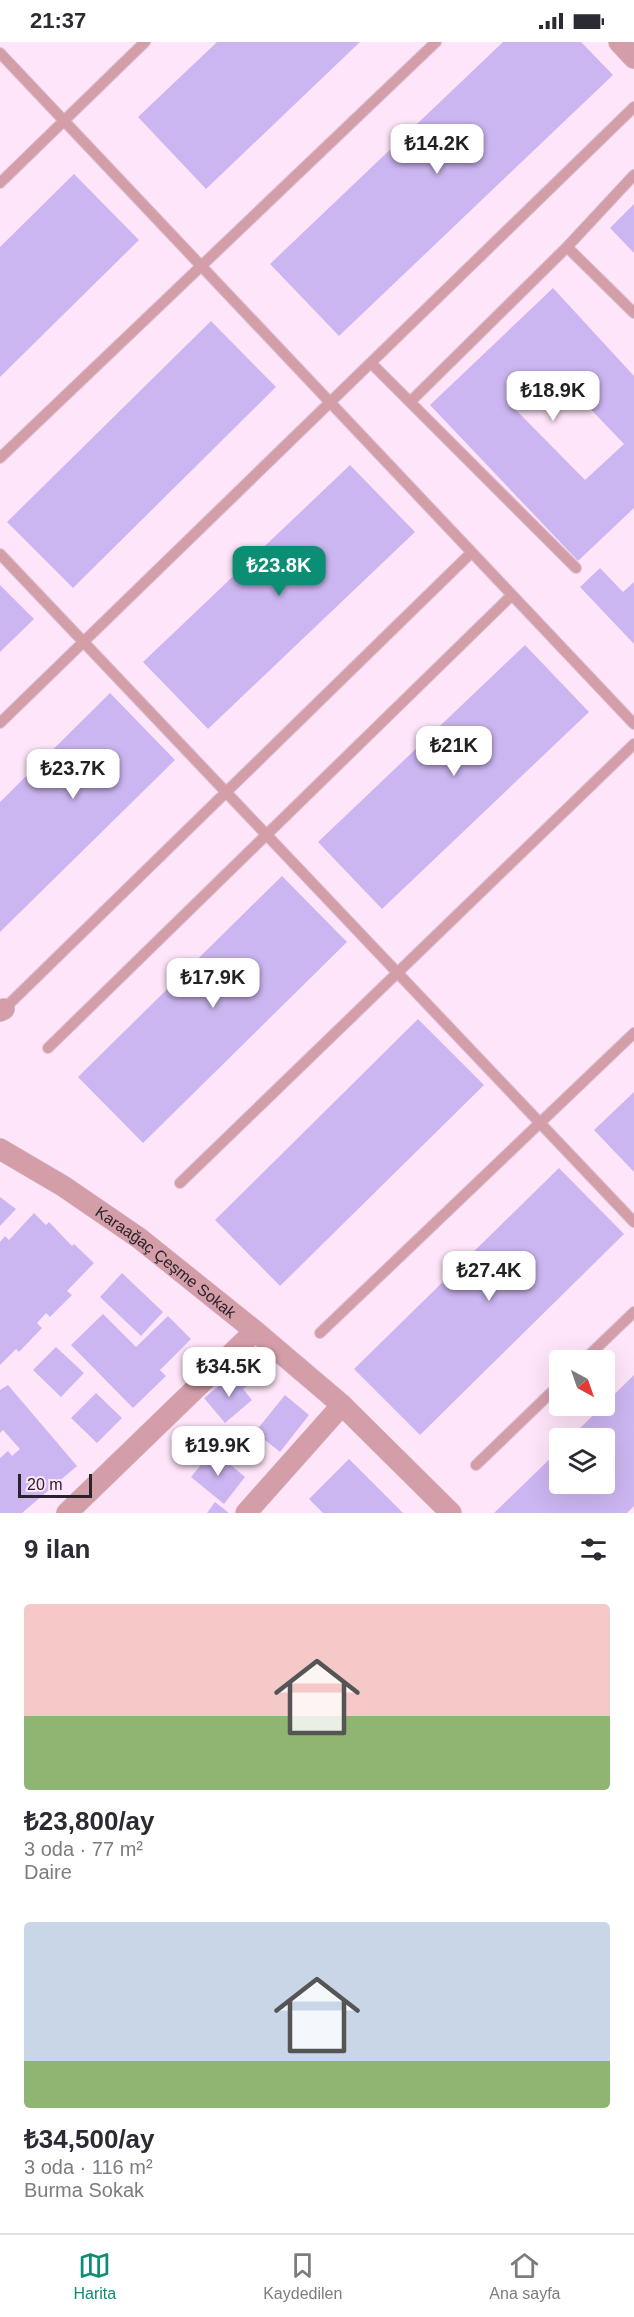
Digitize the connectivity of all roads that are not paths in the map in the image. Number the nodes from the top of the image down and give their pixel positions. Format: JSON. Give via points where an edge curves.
{"nodes":[{"id":1,"x":145,"y":42,"type":"edge"},
{"id":2,"x":436,"y":42,"type":"edge"},
{"id":3,"x":619,"y":42,"type":"edge"},
{"id":4,"x":0,"y":53,"type":"edge"},
{"id":5,"x":634,"y":58,"type":"edge"},
{"id":6,"x":634,"y":107,"type":"edge"},
{"id":7,"x":65,"y":120,"type":"junction"},
{"id":8,"x":634,"y":175,"type":"edge"},
{"id":9,"x":0,"y":183,"type":"edge"},
{"id":10,"x":567,"y":247,"type":"junction"},
{"id":11,"x":201,"y":265,"type":"junction"},
{"id":12,"x":634,"y":313,"type":"edge"},
{"id":13,"x":371,"y":363,"type":"junction"},
{"id":14,"x":410,"y":402,"type":"junction"},
{"id":15,"x":330,"y":403,"type":"junction"},
{"id":16,"x":0,"y":458,"type":"edge"},
{"id":17,"x":471,"y":553,"type":"junction"},
{"id":18,"x":0,"y":554,"type":"edge"},
{"id":19,"x":576,"y":568,"type":"dead end"},
{"id":20,"x":512,"y":596,"type":"junction"},
{"id":21,"x":83,"y":643,"type":"junction"},
{"id":22,"x":0,"y":723,"type":"edge"},
{"id":23,"x":634,"y":724,"type":"edge"},
{"id":24,"x":634,"y":744,"type":"edge"},
{"id":25,"x":225,"y":793,"type":"junction"},
{"id":26,"x":266,"y":836,"type":"junction"},
{"id":27,"x":398,"y":973,"type":"junction"},
{"id":28,"x":2,"y":1010,"type":"edge"},
{"id":29,"x":634,"y":1033,"type":"edge"},
{"id":30,"x":48,"y":1048,"type":"dead end"},
{"id":31,"x":539,"y":1124,"type":"junction"},
{"id":32,"x":0,"y":1149,"type":"edge"},
{"id":33,"x":180,"y":1183,"type":"dead end"},
{"id":34,"x":634,"y":1222,"type":"edge"},
{"id":35,"x":634,"y":1312,"type":"edge"},
{"id":36,"x":255,"y":1331,"type":"junction"},
{"id":37,"x":320,"y":1334,"type":"dead end"},
{"id":38,"x":594,"y":1350,"type":"edge"},
{"id":39,"x":549,"y":1395,"type":"edge"},
{"id":40,"x":342,"y":1406,"type":"junction"},
{"id":41,"x":476,"y":1465,"type":"dead end"},
{"id":42,"x":67,"y":1513,"type":"edge"},
{"id":43,"x":246,"y":1513,"type":"edge"},
{"id":44,"x":451,"y":1513,"type":"edge"}],
"edges":[{"from":1,"to":7,"type":"lane"},
{"from":2,"to":11,"type":"lane"},
{"from":3,"to":5,"type":"street"},
{"from":4,"to":7,"type":"lane"},
{"from":6,"to":13,"type":"lane"},
{"from":7,"to":9,"type":"lane"},
{"from":7,"to":11,"type":"lane"},
{"from":8,"to":10,"type":"lane"},
{"from":10,"to":12,"type":"lane"},
{"from":10,"to":14,"type":"lane"},
{"from":11,"to":15,"type":"lane"},
{"from":11,"to":16,"type":"lane"},
{"from":13,"to":14,"type":"lane"},
{"from":13,"to":15,"type":"lane"},
{"from":14,"to":19,"type":"lane"},
{"from":15,"to":17,"type":"lane"},
{"from":15,"to":21,"type":"lane"},
{"from":17,"to":20,"type":"lane"},
{"from":17,"to":25,"type":"lane"},
{"from":18,"to":21,"type":"lane"},
{"from":20,"to":23,"type":"lane"},
{"from":20,"to":26,"type":"lane"},
{"from":21,"to":22,"type":"lane"},
{"from":21,"to":25,"type":"lane"},
{"from":24,"to":27,"type":"lane"},
{"from":25,"to":26,"type":"lane"},
{"from":25,"to":28,"type":"lane"},
{"from":26,"to":27,"type":"lane"},
{"from":26,"to":30,"type":"lane"},
{"from":27,"to":31,"type":"lane"},
{"from":27,"to":33,"type":"lane"},
{"from":29,"to":31,"type":"lane"},
{"from":31,"to":34,"type":"lane"},
{"from":31,"to":37,"type":"lane"},
{"from":32,"to":36,"type":"street","name":"Karaağaç Çeşme Sokak","via":[[139,1238]]},
{"from":35,"to":38,"type":"lane"},
{"from":36,"to":40,"type":"street","name":"Karaağaç Çeşme Sokak"},
{"from":36,"to":42,"type":"street"},
{"from":39,"to":41,"type":"lane"},
{"from":40,"to":43,"type":"street"},
{"from":40,"to":44,"type":"street","name":"Karaağaç Çeşme Sokak"}]}
